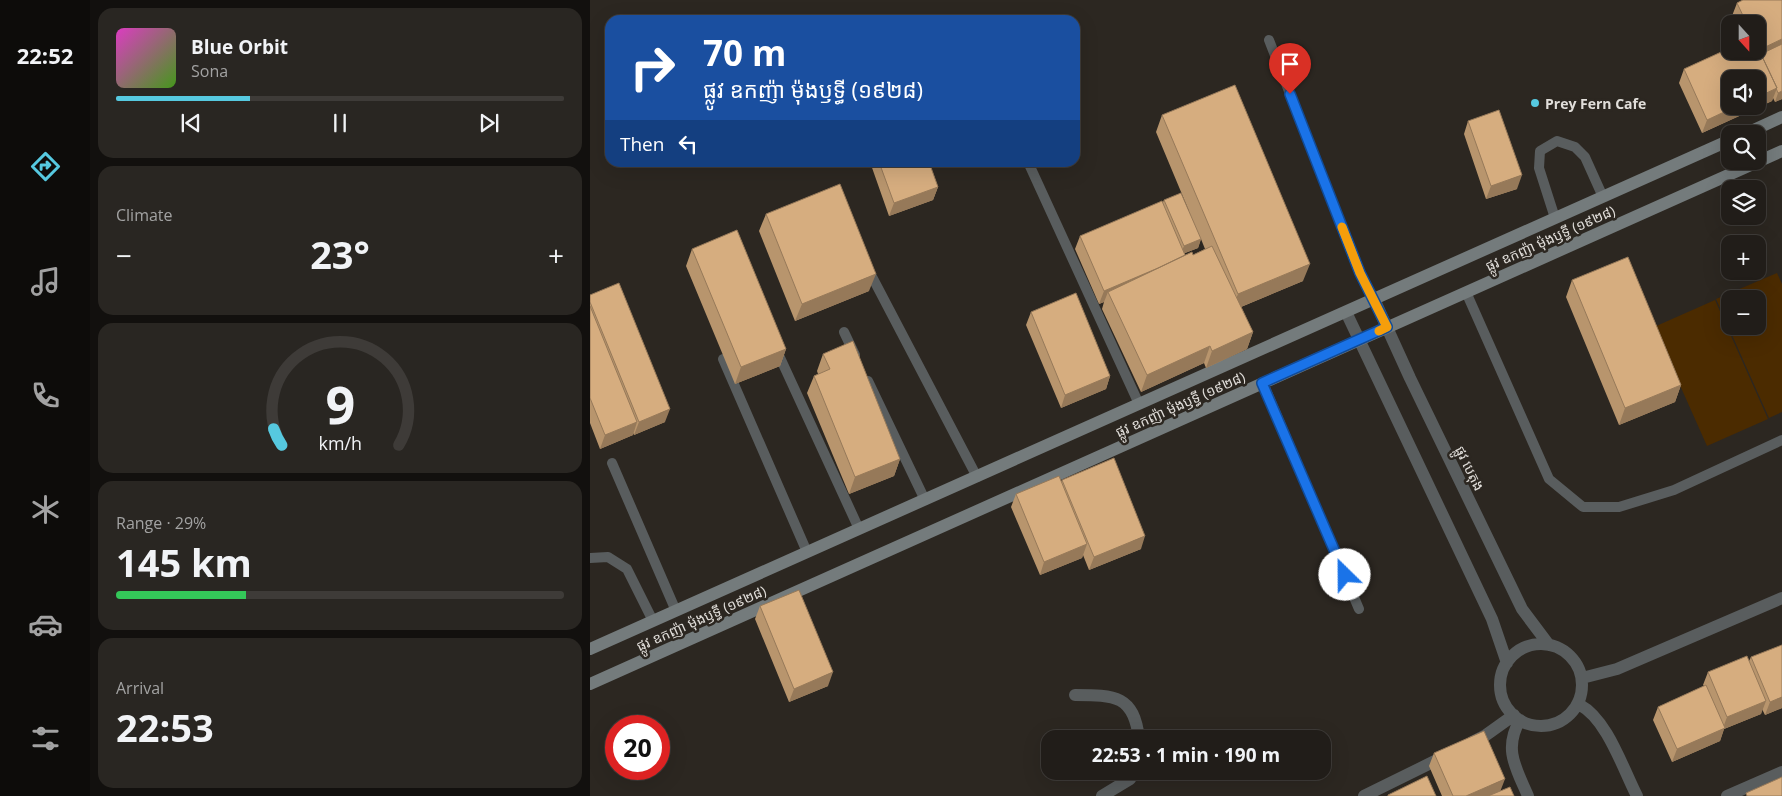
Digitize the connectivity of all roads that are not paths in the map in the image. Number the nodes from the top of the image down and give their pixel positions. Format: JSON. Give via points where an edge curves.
{"nodes":[{"id":1,"x":1269,"y":40,"type":"dead end"},
{"id":2,"x":1782,"y":117,"type":"edge"},
{"id":3,"x":1765,"y":125,"type":"edge"},
{"id":4,"x":1721,"y":144,"type":"edge"},
{"id":5,"x":1782,"y":150,"type":"edge"},
{"id":6,"x":1030,"y":167,"type":"edge"},
{"id":7,"x":1604,"y":197,"type":"junction"},
{"id":8,"x":1555,"y":218,"type":"junction"},
{"id":9,"x":862,"y":258,"type":"edge"},
{"id":10,"x":1466,"y":292,"type":"junction"},
{"id":11,"x":1374,"y":299,"type":"junction"},
{"id":12,"x":1346,"y":312,"type":"junction"},
{"id":13,"x":1387,"y":327,"type":"junction"},
{"id":14,"x":844,"y":332,"type":"dead end"},
{"id":15,"x":1359,"y":340,"type":"junction"},
{"id":16,"x":773,"y":342,"type":"edge"},
{"id":17,"x":723,"y":360,"type":"dead end"},
{"id":18,"x":1262,"y":383,"type":"junction"},
{"id":19,"x":1139,"y":404,"type":"junction"},
{"id":20,"x":1782,"y":440,"type":"edge"},
{"id":21,"x":612,"y":463,"type":"dead end"},
{"id":22,"x":977,"y":476,"type":"junction"},
{"id":23,"x":925,"y":500,"type":"junction"},
{"id":24,"x":858,"y":529,"type":"junction"},
{"id":25,"x":807,"y":552,"type":"junction"},
{"id":26,"x":590,"y":558,"type":"edge"},
{"id":27,"x":1782,"y":598,"type":"edge"},
{"id":28,"x":1359,"y":609,"type":"dead end"},
{"id":29,"x":676,"y":611,"type":"junction"},
{"id":30,"x":653,"y":620,"type":"junction"},
{"id":31,"x":1549,"y":645,"type":"junction"},
{"id":32,"x":590,"y":649,"type":"edge"},
{"id":33,"x":1507,"y":663,"type":"junction"},
{"id":34,"x":1582,"y":678,"type":"junction"},
{"id":35,"x":590,"y":684,"type":"edge"},
{"id":36,"x":1076,"y":695,"type":"dead end"},
{"id":37,"x":1579,"y":700,"type":"junction"},
{"id":38,"x":1517,"y":717,"type":"junction"},
{"id":39,"x":1138,"y":730,"type":"edge"},
{"id":40,"x":1782,"y":772,"type":"edge"},
{"id":41,"x":1128,"y":780,"type":"edge"},
{"id":42,"x":1102,"y":796,"type":"edge"},
{"id":43,"x":1364,"y":796,"type":"edge"},
{"id":44,"x":1528,"y":796,"type":"edge"},
{"id":45,"x":1637,"y":796,"type":"edge"},
{"id":46,"x":1727,"y":796,"type":"edge"}],
"edges":[{"from":1,"to":11,"type":"lane","via":[[1360,273]]},
{"from":2,"to":3,"type":"main road"},
{"from":4,"to":7,"type":"main road","name":"ផ្លូវ ឧកញ៉ា ម៉ុងឫទ្ធី (១៩២៨)"},
{"from":5,"to":10,"type":"main road","name":"ផ្លូវ ឧកញ៉ា ម៉ុងឫទ្ធី (១៩២៨)"},
{"from":6,"to":19,"type":"lane"},
{"from":7,"to":8,"type":"main road","name":"ផ្លូវ ឧកញ៉ា ម៉ុងឫទ្ធី (១៩២៨)"},
{"from":7,"to":8,"type":"lane","via":[[1585,157],[1576,147],[1557,141],[1540,151],[1539,168]]},
{"from":8,"to":11,"type":"main road","name":"ផ្លូវ ឧកញ៉ា ម៉ុងឫទ្ធី (១៩២៨)"},
{"from":9,"to":22,"type":"lane"},
{"from":10,"to":13,"type":"main road","name":"ផ្លូវ ឧកញ៉ា ម៉ុងឫទ្ធី (១៩២៨)"},
{"from":10,"to":20,"type":"lane","via":[[1549,479],[1583,507],[1619,507],[1674,490]]},
{"from":11,"to":12,"type":"main road","name":"ផ្លូវ ឧកញ៉ា ម៉ុងឫទ្ធី (១៩២៨)"},
{"from":11,"to":13,"type":"street","name":"ផ្លូវ បេតុង"},
{"from":12,"to":15,"type":"street"},
{"from":12,"to":19,"type":"main road","name":"ផ្លូវ ឧកញ៉ា ម៉ុងឫទ្ធី (១៩២៨)"},
{"from":13,"to":15,"type":"main road","name":"ផ្លូវ ឧកញ៉ា ម៉ុងឫទ្ធី (១៩២៨)"},
{"from":13,"to":31,"type":"street","name":"ផ្លូវ បេតុង","via":[[1522,609]]},
{"from":14,"to":23,"type":"lane"},
{"from":15,"to":18,"type":"main road","name":"ផ្លូវ ឧកញ៉ា ម៉ុងឫទ្ធី (១៩២៨)"},
{"from":15,"to":33,"type":"street","via":[[1492,619]]},
{"from":16,"to":24,"type":"lane"},
{"from":17,"to":25,"type":"lane"},
{"from":18,"to":28,"type":"lane"},
{"from":18,"to":35,"type":"main road","name":"ផ្លូវ ឧកញ៉ា ម៉ុងឫទ្ធី (១៩២៨)"},
{"from":19,"to":22,"type":"main road","name":"ផ្លូវ ឧកញ៉ា ម៉ុងឫទ្ធី (១៩២៨)"},
{"from":21,"to":29,"type":"lane"},
{"from":22,"to":23,"type":"main road","name":"ផ្លូវ ឧកញ៉ា ម៉ុងឫទ្ធី (១៩២៨)"},
{"from":23,"to":24,"type":"main road","name":"ផ្លូវ ឧកញ៉ា ម៉ុងឫទ្ធី (១៩២៨)"},
{"from":24,"to":25,"type":"main road","name":"ផ្លូវ ឧកញ៉ា ម៉ុងឫទ្ធី (១៩២៨)"},
{"from":25,"to":29,"type":"main road","name":"ផ្លូវ ឧកញ៉ា ម៉ុងឫទ្ធី (១៩២៨)"},
{"from":26,"to":30,"type":"lane","via":[[608,557],[626,569]]},
{"from":27,"to":34,"type":"street","via":[[1617,669]]},
{"from":29,"to":30,"type":"main road","name":"ផ្លូវ ឧកញ៉ា ម៉ុងឫទ្ធី (១៩២៨)"},
{"from":30,"to":32,"type":"main road","name":"ផ្លូវ ឧកញ៉ា ម៉ុងឫទ្ធី (១៩២៨)"},
{"from":31,"to":33,"type":"street","via":[[1525,648]]},
{"from":31,"to":34,"type":"street","via":[[1570,656]]},
{"from":33,"to":38,"type":"street","via":[[1501,690],[1503,699]]},
{"from":34,"to":37,"type":"street"},
{"from":36,"to":39,"type":"street","via":[[1108,695],[1129,706]]},
{"from":37,"to":38,"type":"street","via":[[1570,714],[1550,724],[1534,725]]},
{"from":37,"to":45,"type":"street","via":[[1580,705],[1599,721]]},
{"from":38,"to":43,"type":"street"},
{"from":38,"to":44,"type":"street","via":[[1510,744]]},
{"from":40,"to":46,"type":"street"},
{"from":41,"to":42,"type":"street"}]}
